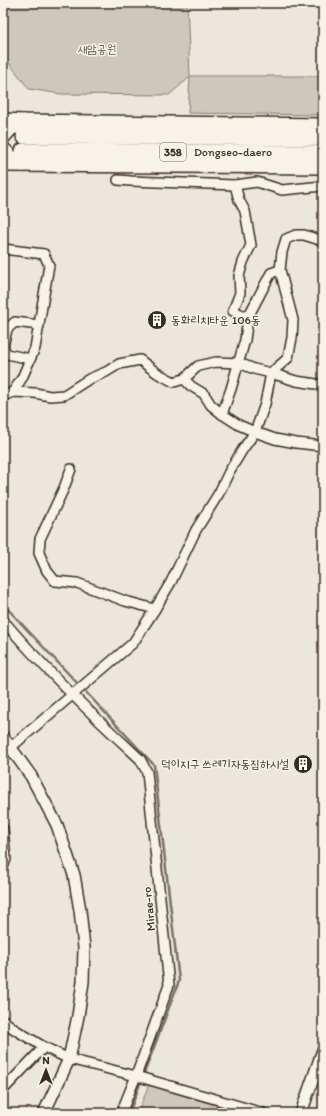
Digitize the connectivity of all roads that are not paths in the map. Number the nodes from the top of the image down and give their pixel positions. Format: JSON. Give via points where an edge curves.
{"nodes":[{"id":1,"x":3,"y":121,"type":"edge"},
{"id":2,"x":323,"y":126,"type":"edge"},
{"id":3,"x":3,"y":136,"type":"edge"},
{"id":4,"x":323,"y":138,"type":"edge"},
{"id":5,"x":23,"y":143,"type":"junction"},
{"id":6,"x":3,"y":150,"type":"edge"},
{"id":7,"x":323,"y":153,"type":"edge"},
{"id":8,"x":3,"y":164,"type":"edge"},
{"id":9,"x":323,"y":166,"type":"edge"},
{"id":10,"x":118,"y":180,"type":"dead end"},
{"id":11,"x":235,"y":185,"type":"junction"},
{"id":12,"x":323,"y":186,"type":"edge"},
{"id":13,"x":323,"y":241,"type":"edge"},
{"id":14,"x":3,"y":249,"type":"edge"},
{"id":15,"x":280,"y":270,"type":"junction"},
{"id":16,"x":248,"y":317,"type":"junction"},
{"id":17,"x":39,"y":325,"type":"junction"},
{"id":18,"x":30,"y":359,"type":"junction"},
{"id":19,"x":239,"y":363,"type":"junction"},
{"id":20,"x":271,"y":373,"type":"junction"},
{"id":21,"x":184,"y":379,"type":"junction"},
{"id":22,"x":323,"y":385,"type":"edge"},
{"id":23,"x":13,"y":392,"type":"junction"},
{"id":24,"x":3,"y":396,"type":"edge"},
{"id":25,"x":222,"y":414,"type":"junction"},
{"id":26,"x":255,"y":432,"type":"junction"},
{"id":27,"x":323,"y":446,"type":"edge"},
{"id":28,"x":71,"y":469,"type":"dead end"},
{"id":29,"x":155,"y":609,"type":"junction"},
{"id":30,"x":3,"y":620,"type":"edge"},
{"id":31,"x":75,"y":693,"type":"junction"},
{"id":32,"x":3,"y":737,"type":"edge"},
{"id":33,"x":7,"y":750,"type":"edge"},
{"id":34,"x":3,"y":829,"type":"edge"},
{"id":35,"x":3,"y":867,"type":"edge"},
{"id":36,"x":3,"y":1020,"type":"edge"},
{"id":37,"x":44,"y":1047,"type":"junction"},
{"id":38,"x":323,"y":1050,"type":"edge"},
{"id":39,"x":69,"y":1059,"type":"junction"},
{"id":40,"x":137,"y":1076,"type":"junction"},
{"id":41,"x":3,"y":1090,"type":"edge"},
{"id":42,"x":44,"y":1113,"type":"edge"},
{"id":43,"x":121,"y":1113,"type":"edge"},
{"id":44,"x":263,"y":1113,"type":"edge"},
{"id":45,"x":301,"y":1113,"type":"edge"}],
"edges":[{"from":1,"to":5,"type":"highway"},
{"from":2,"to":5,"type":"highway"},
{"from":3,"to":5,"type":"highway","via":[[10,128]]},
{"from":4,"to":5,"type":"highway","name":"Dongseo-daero","number":"358"},
{"from":5,"to":6,"type":"highway","via":[[11,158]]},
{"from":5,"to":7,"type":"highway","name":"Dongseo-daero","number":"358"},
{"from":5,"to":8,"type":"highway"},
{"from":5,"to":9,"type":"highway"},
{"from":10,"to":11,"type":"street"},
{"from":11,"to":12,"type":"street","via":[[257,182],[282,190]]},
{"from":11,"to":16,"type":"street","via":[[245,211],[251,245],[239,276],[240,293],[233,311]]},
{"from":13,"to":15,"type":"street","via":[[304,235],[286,239]]},
{"from":14,"to":17,"type":"street","via":[[44,254],[48,265]]},
{"from":15,"to":16,"type":"street","via":[[271,273]]},
{"from":15,"to":20,"type":"street","via":[[293,320],[292,338],[288,358]]},
{"from":16,"to":19,"type":"street"},
{"from":17,"to":18,"type":"street","via":[[35,348]]},
{"from":17,"to":18,"type":"street","via":[[15,322],[6,329],[3,347],[6,354]]},
{"from":18,"to":23,"type":"street"},
{"from":19,"to":20,"type":"street"},
{"from":19,"to":21,"type":"street","via":[[216,362],[198,366]]},
{"from":19,"to":25,"type":"street"},
{"from":20,"to":22,"type":"street","via":[[296,381]]},
{"from":20,"to":26,"type":"street","via":[[265,404]]},
{"from":21,"to":23,"type":"street","via":[[174,382],[140,360],[119,364],[64,394],[50,396]]},
{"from":21,"to":25,"type":"street","via":[[204,394],[210,405]]},
{"from":23,"to":24,"type":"street"},
{"from":25,"to":26,"type":"street"},
{"from":26,"to":27,"type":"street","via":[[296,444]]},
{"from":26,"to":29,"type":"street","via":[[196,530]]},
{"from":28,"to":29,"type":"street","via":[[40,539],[39,553],[47,571],[55,581],[77,583]]},
{"from":29,"to":31,"type":"street","via":[[133,643]]},
{"from":30,"to":31,"type":"street","name":"Mirae-ro"},
{"from":31,"to":33,"type":"street"},
{"from":31,"to":40,"type":"street","name":"Mirae-ro","via":[[140,759],[147,772],[169,985]]},
{"from":32,"to":33,"type":"street"},
{"from":33,"to":39,"type":"street","via":[[31,776],[57,824],[74,875],[84,948],[83,982]]},
{"from":34,"to":35,"type":"street","via":[[6,859]]},
{"from":36,"to":37,"type":"street"},
{"from":37,"to":39,"type":"street"},
{"from":37,"to":41,"type":"street"},
{"from":38,"to":45,"type":"street"},
{"from":39,"to":40,"type":"street"},
{"from":39,"to":42,"type":"street"},
{"from":40,"to":43,"type":"street","name":"Mirae-ro"},
{"from":40,"to":44,"type":"street"}]}
